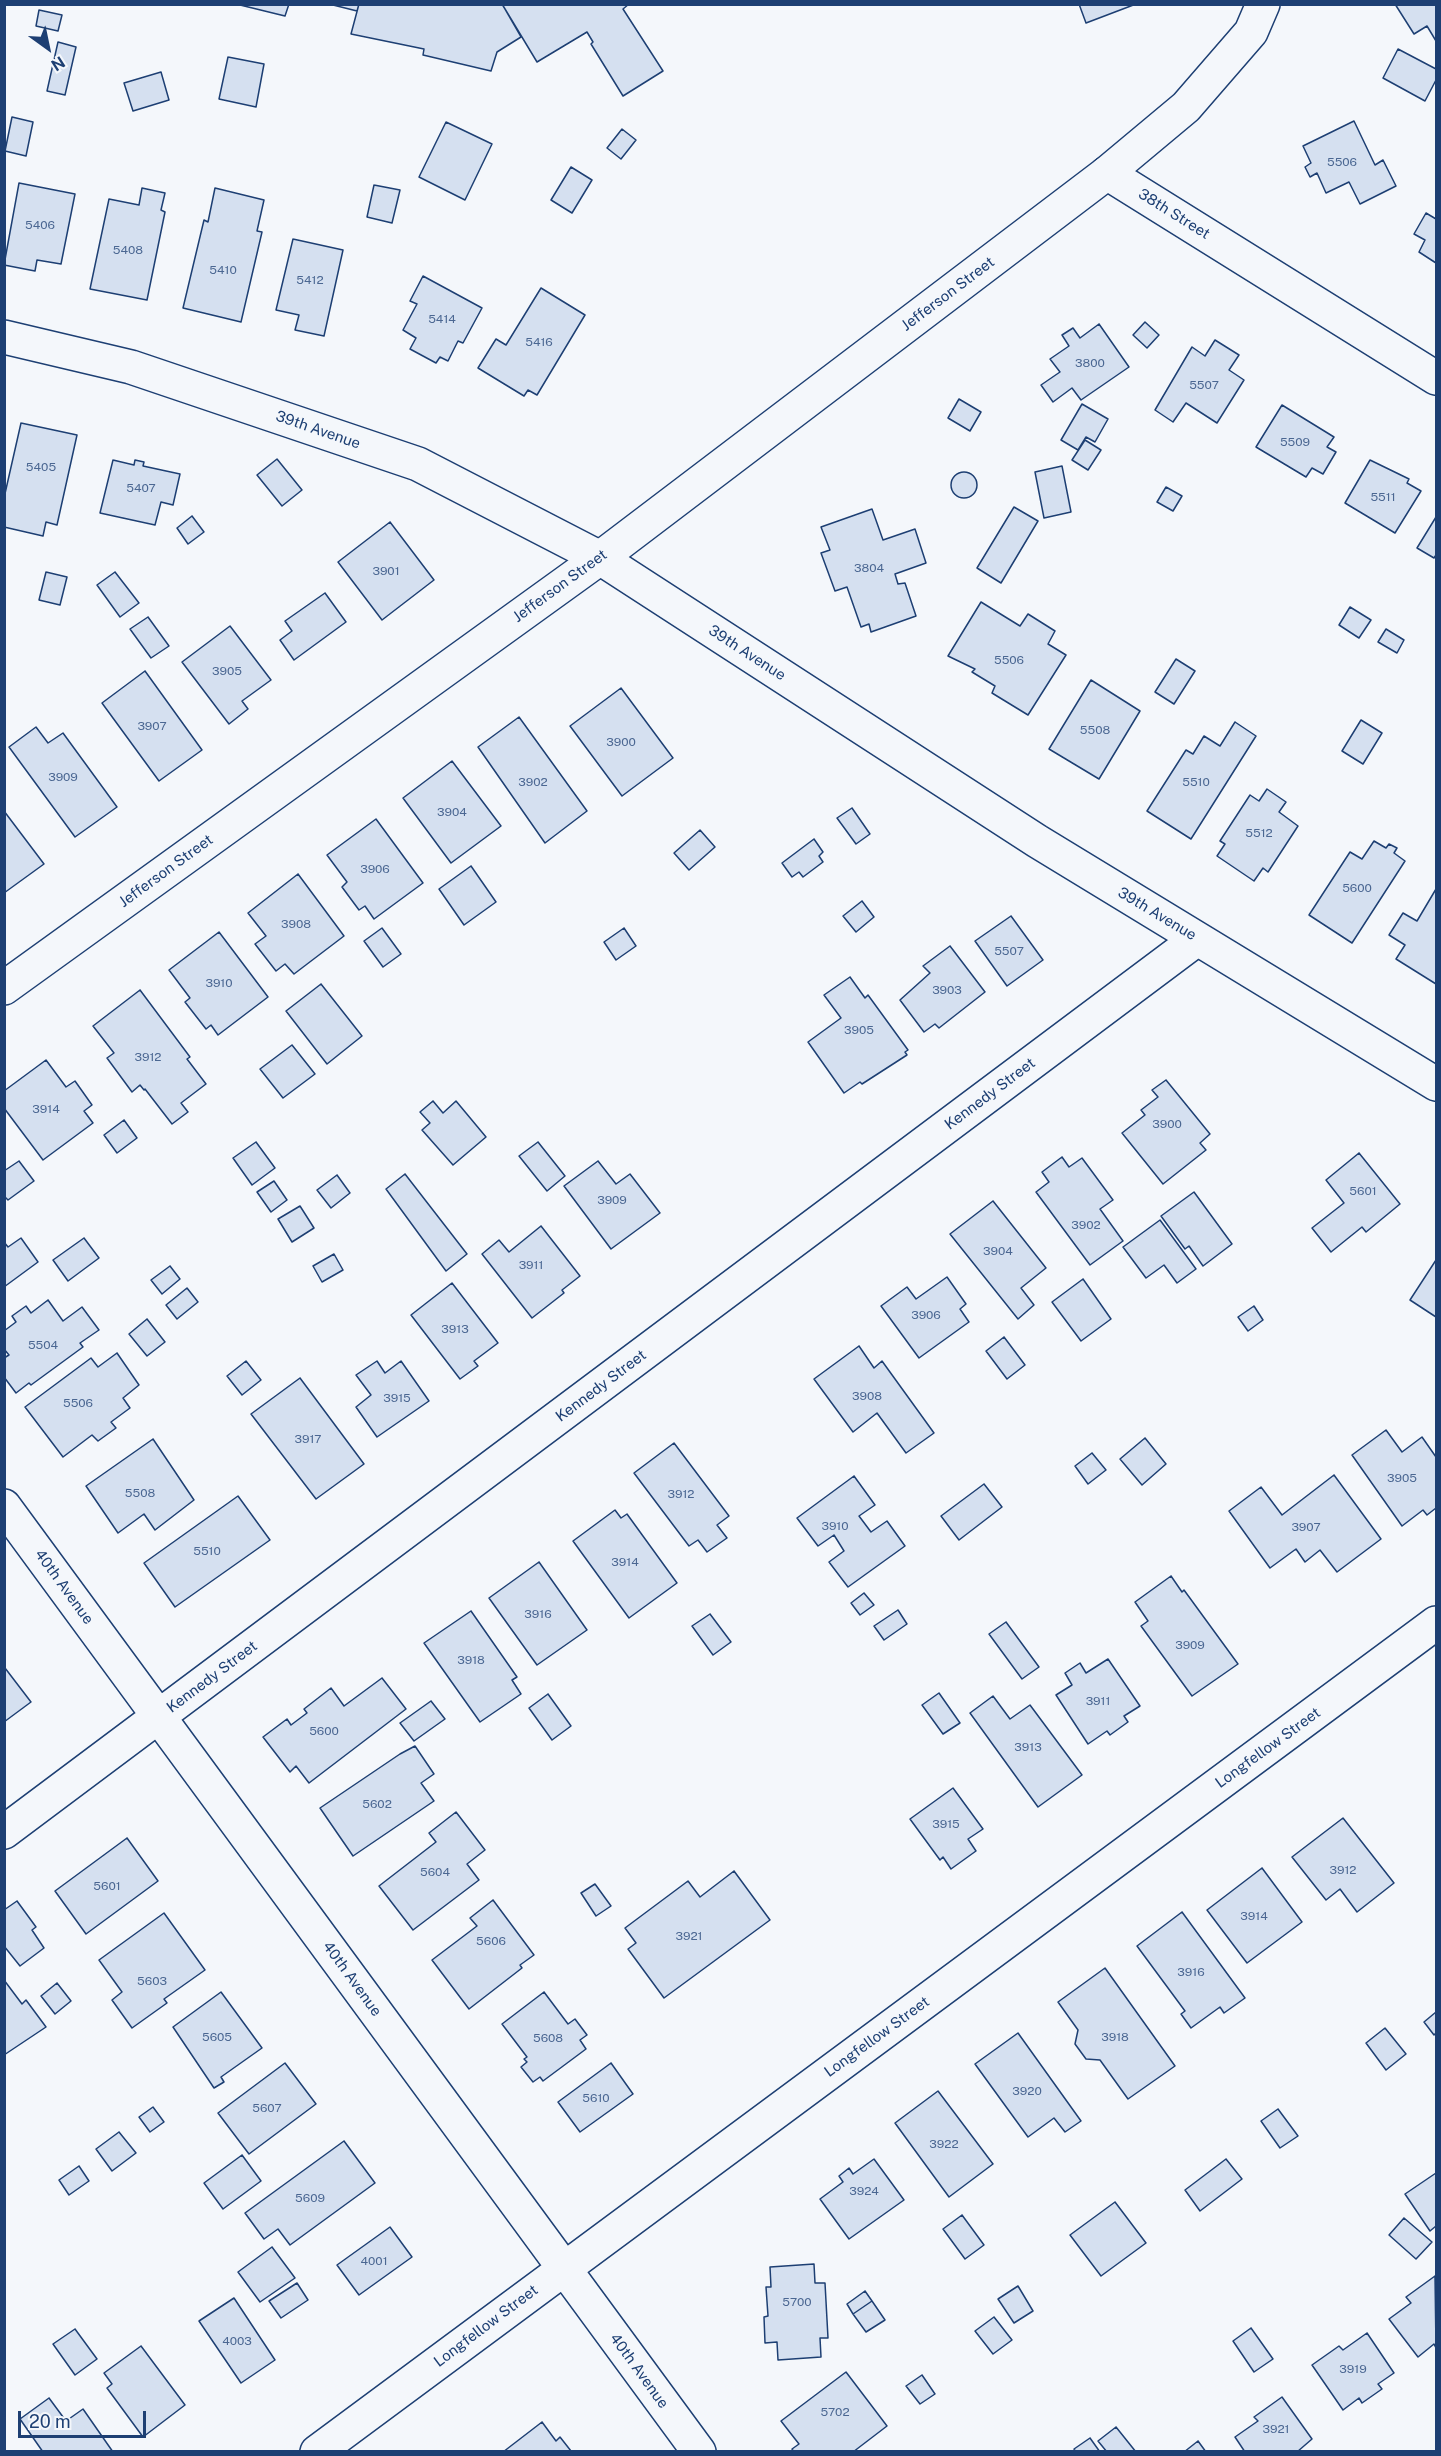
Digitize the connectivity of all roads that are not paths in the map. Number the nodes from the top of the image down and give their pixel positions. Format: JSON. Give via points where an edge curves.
{"nodes":[{"id":1,"x":1263,"y":4,"type":"edge"},
{"id":2,"x":1107,"y":173,"type":"junction"},
{"id":3,"x":4,"y":337,"type":"edge"},
{"id":4,"x":1437,"y":378,"type":"edge"},
{"id":5,"x":600,"y":558,"type":"junction"},
{"id":6,"x":1197,"y":939,"type":"junction"},
{"id":7,"x":4,"y":988,"type":"edge"},
{"id":8,"x":1437,"y":1084,"type":"edge"},
{"id":9,"x":4,"y":1506,"type":"edge"},
{"id":10,"x":1437,"y":1623,"type":"edge"},
{"id":11,"x":160,"y":1716,"type":"junction"},
{"id":12,"x":4,"y":1832,"type":"edge"},
{"id":13,"x":564,"y":2268,"type":"junction"},
{"id":14,"x":317,"y":2451,"type":"edge"},
{"id":15,"x":699,"y":2451,"type":"edge"}],
"edges":[{"from":1,"to":2,"type":"street","via":[[1251,32],[1186,107]]},
{"from":2,"to":4,"type":"street","name":"38th Street"},
{"from":2,"to":5,"type":"street","name":"Jefferson Street"},
{"from":3,"to":5,"type":"street","name":"39th Avenue","via":[[131,367],[418,464]]},
{"from":5,"to":6,"type":"street","name":"39th Avenue","via":[[1037,841]]},
{"from":5,"to":7,"type":"street","name":"Jefferson Street"},
{"from":6,"to":8,"type":"street","name":"39th Avenue"},
{"from":6,"to":11,"type":"street","name":"Kennedy Street"},
{"from":9,"to":11,"type":"street","name":"40th Avenue"},
{"from":10,"to":13,"type":"street","name":"Longfellow Street"},
{"from":11,"to":12,"type":"street","name":"Kennedy Street"},
{"from":11,"to":13,"type":"street","name":"40th Avenue"},
{"from":13,"to":14,"type":"street","name":"Longfellow Street"},
{"from":13,"to":15,"type":"street","name":"40th Avenue"}]}
